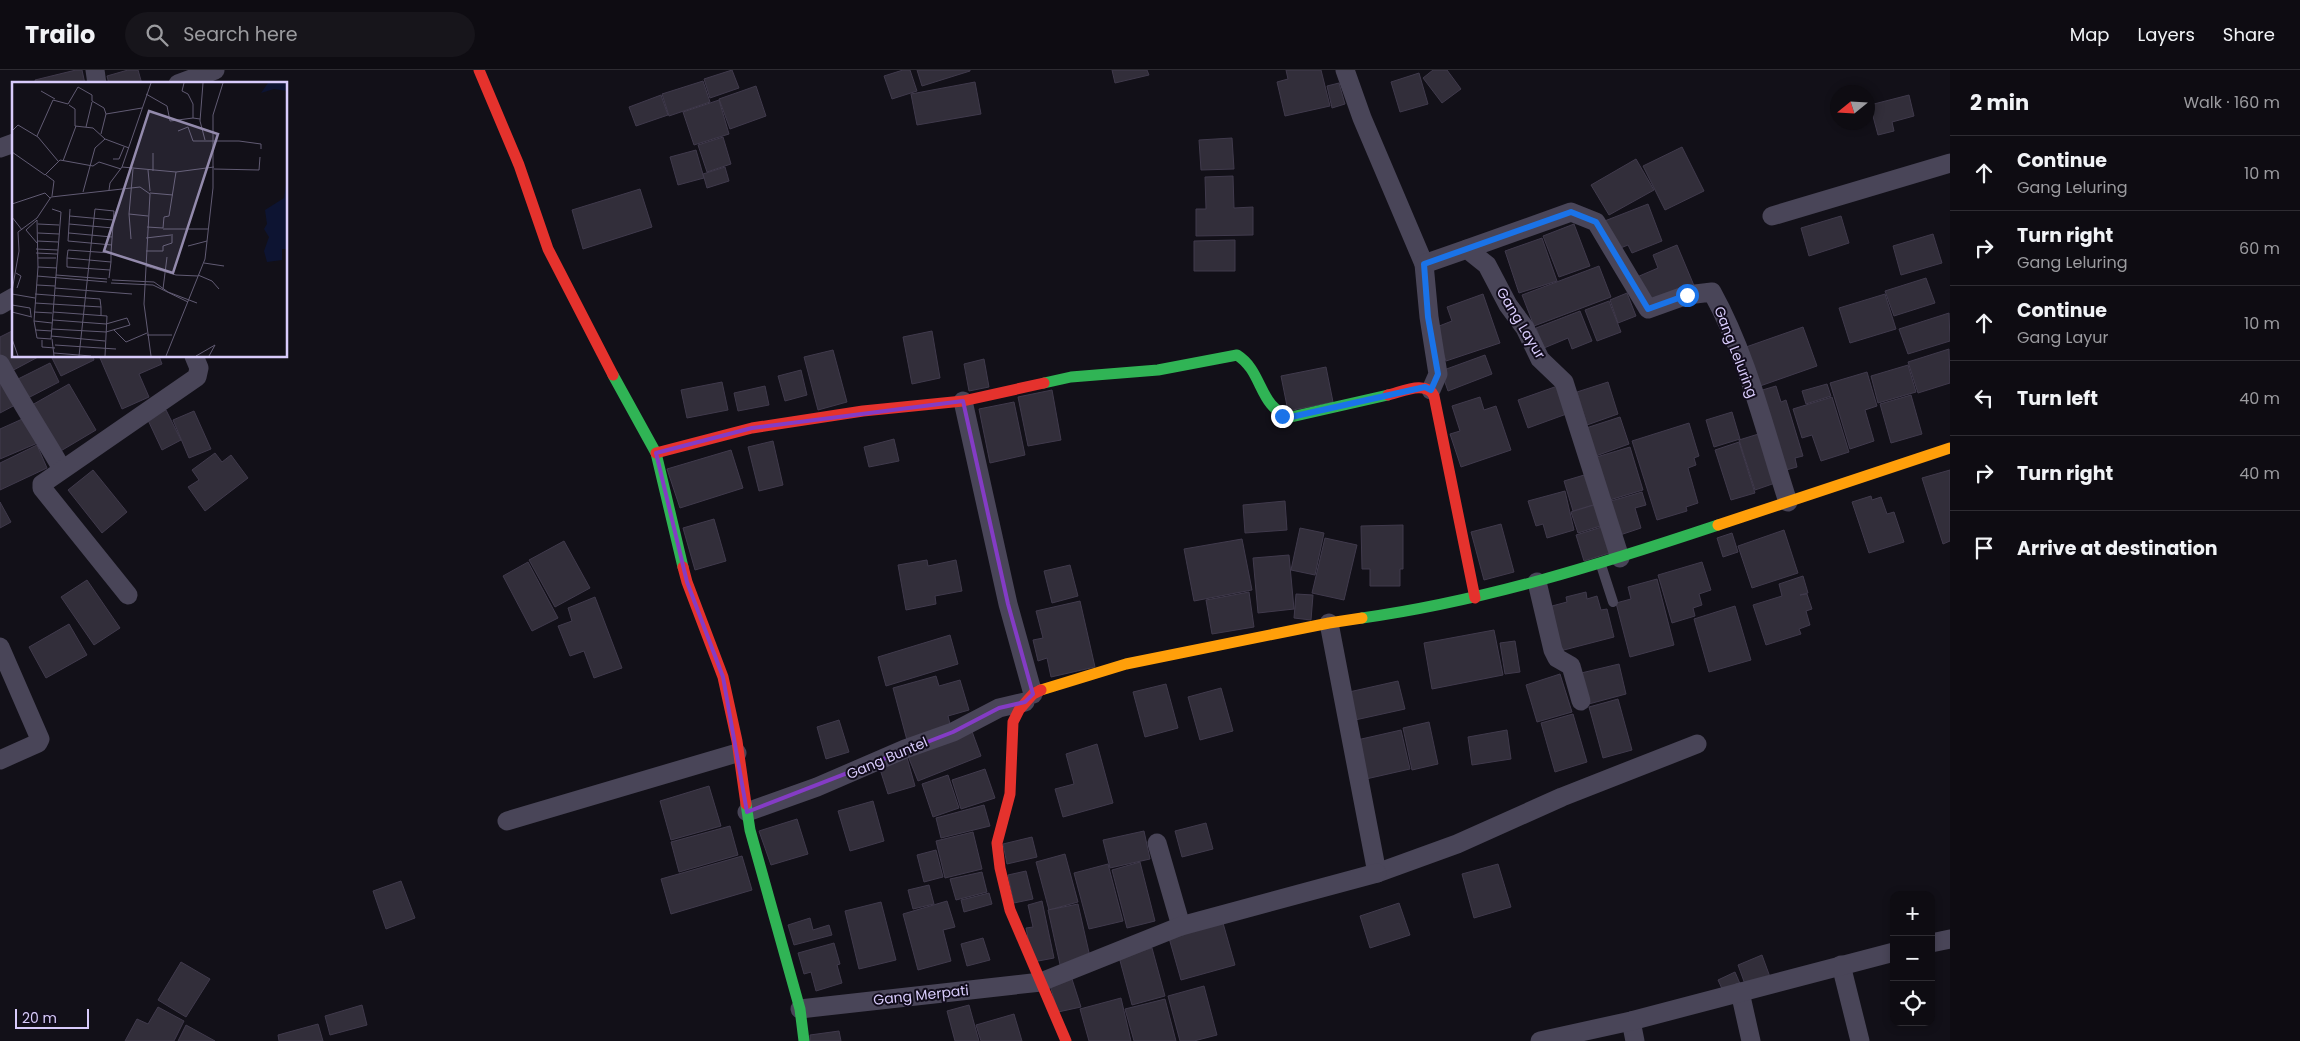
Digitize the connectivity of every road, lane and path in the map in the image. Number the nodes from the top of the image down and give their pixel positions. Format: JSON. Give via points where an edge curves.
{"nodes":[{"id":1,"x":216,"y":70,"type":"edge"},
{"id":2,"x":479,"y":70,"type":"edge"},
{"id":3,"x":1345,"y":70,"type":"edge"},
{"id":4,"x":183,"y":82,"type":"edge"},
{"id":5,"x":12,"y":144,"type":"edge"},
{"id":6,"x":0,"y":148,"type":"edge"},
{"id":7,"x":1950,"y":163,"type":"edge"},
{"id":8,"x":1772,"y":216,"type":"dead end"},
{"id":9,"x":1467,"y":249,"type":"junction"},
{"id":10,"x":1424,"y":264,"type":"junction"},
{"id":11,"x":12,"y":297,"type":"edge"},
{"id":12,"x":0,"y":305,"type":"edge"},
{"id":13,"x":195,"y":358,"type":"edge"},
{"id":14,"x":0,"y":364,"type":"edge"},
{"id":15,"x":1431,"y":390,"type":"junction"},
{"id":16,"x":963,"y":401,"type":"junction"},
{"id":17,"x":1950,"y":448,"type":"edge"},
{"id":18,"x":656,"y":454,"type":"junction"},
{"id":19,"x":62,"y":469,"type":"junction"},
{"id":20,"x":1788,"y":502,"type":"junction"},
{"id":21,"x":1620,"y":558,"type":"junction"},
{"id":22,"x":1601,"y":564,"type":"junction"},
{"id":23,"x":1538,"y":582,"type":"junction"},
{"id":24,"x":128,"y":595,"type":"dead end"},
{"id":25,"x":1475,"y":598,"type":"junction"},
{"id":26,"x":1613,"y":602,"type":"dead end"},
{"id":27,"x":1329,"y":623,"type":"junction"},
{"id":28,"x":0,"y":647,"type":"edge"},
{"id":29,"x":1029,"y":698,"type":"junction"},
{"id":30,"x":1581,"y":701,"type":"dead end"},
{"id":31,"x":1697,"y":744,"type":"dead end"},
{"id":32,"x":737,"y":753,"type":"junction"},
{"id":33,"x":0,"y":760,"type":"edge"},
{"id":34,"x":747,"y":812,"type":"junction"},
{"id":35,"x":507,"y":821,"type":"dead end"},
{"id":36,"x":1157,"y":843,"type":"dead end"},
{"id":37,"x":1377,"y":873,"type":"junction"},
{"id":38,"x":1181,"y":926,"type":"junction"},
{"id":39,"x":1950,"y":939,"type":"edge"},
{"id":40,"x":1935,"y":942,"type":"edge"},
{"id":41,"x":1890,"y":953,"type":"edge"},
{"id":42,"x":1841,"y":965,"type":"junction"},
{"id":43,"x":1041,"y":982,"type":"junction"},
{"id":44,"x":1740,"y":992,"type":"junction"},
{"id":45,"x":800,"y":1009,"type":"junction"},
{"id":46,"x":1631,"y":1021,"type":"junction"},
{"id":47,"x":804,"y":1041,"type":"edge"},
{"id":48,"x":1066,"y":1041,"type":"edge"},
{"id":49,"x":1540,"y":1041,"type":"edge"},
{"id":50,"x":1635,"y":1041,"type":"edge"},
{"id":51,"x":1751,"y":1041,"type":"edge"},
{"id":52,"x":1860,"y":1041,"type":"edge"}],
"edges":[{"from":1,"to":4,"type":"street"},
{"from":2,"to":18,"type":"street","via":[[519,165],[548,249]]},
{"from":3,"to":10,"type":"street"},
{"from":5,"to":6,"type":"street"},
{"from":7,"to":8,"type":"street"},
{"from":9,"to":10,"type":"street"},
{"from":9,"to":20,"type":"street","name":"Gang Leluring","via":[[1571,212],[1596,222],[1648,309],[1687,295],[1712,292],[1726,318],[1751,384]]},
{"from":9,"to":21,"type":"street","name":"Gang Layur","via":[[1487,265],[1508,306],[1526,328],[1540,359],[1564,382]]},
{"from":10,"to":15,"type":"street","via":[[1428,317],[1438,374]]},
{"from":11,"to":12,"type":"street"},
{"from":13,"to":19,"type":"street","via":[[199,368],[197,377]]},
{"from":14,"to":19,"type":"street"},
{"from":15,"to":16,"type":"street","via":[[1425,387],[1291,417],[1282,416],[1266,400],[1252,368],[1238,355],[1158,370],[1070,377]]},
{"from":15,"to":25,"type":"street"},
{"from":16,"to":18,"type":"street","via":[[863,411],[752,428]]},
{"from":16,"to":29,"type":"street"},
{"from":17,"to":20,"type":"street"},
{"from":18,"to":32,"type":"street","via":[[687,582],[723,678]]},
{"from":19,"to":24,"type":"street","via":[[45,481],[42,488]]},
{"from":20,"to":21,"type":"street"},
{"from":21,"to":22,"type":"street"},
{"from":22,"to":23,"type":"street"},
{"from":22,"to":26,"type":"lane"},
{"from":23,"to":25,"type":"street"},
{"from":23,"to":30,"type":"street","via":[[1553,650],[1557,658],[1571,666]]},
{"from":25,"to":27,"type":"street"},
{"from":27,"to":29,"type":"street","via":[[1126,664],[1046,688]]},
{"from":27,"to":37,"type":"street"},
{"from":28,"to":33,"type":"street","via":[[40,739],[38,743]]},
{"from":29,"to":34,"type":"street","name":"Gang Buntel","via":[[999,708],[953,732],[905,749],[817,788]]},
{"from":29,"to":43,"type":"street","via":[[1013,722],[1010,794],[998,843],[1010,910]]},
{"from":31,"to":37,"type":"street","name":"Gang Merpati","via":[[1457,844]]},
{"from":32,"to":34,"type":"street"},
{"from":32,"to":35,"type":"street"},
{"from":34,"to":45,"type":"street","via":[[758,865]]},
{"from":36,"to":38,"type":"street"},
{"from":37,"to":38,"type":"street","name":"Gang Merpati"},
{"from":38,"to":43,"type":"street","name":"Gang Merpati"},
{"from":39,"to":40,"type":"street"},
{"from":41,"to":42,"type":"street"},
{"from":42,"to":44,"type":"street"},
{"from":42,"to":52,"type":"street"},
{"from":43,"to":45,"type":"street","name":"Gang Merpati"},
{"from":43,"to":48,"type":"street"},
{"from":44,"to":46,"type":"street"},
{"from":44,"to":51,"type":"street"},
{"from":45,"to":47,"type":"street"},
{"from":46,"to":49,"type":"street"},
{"from":46,"to":50,"type":"street"}]}
